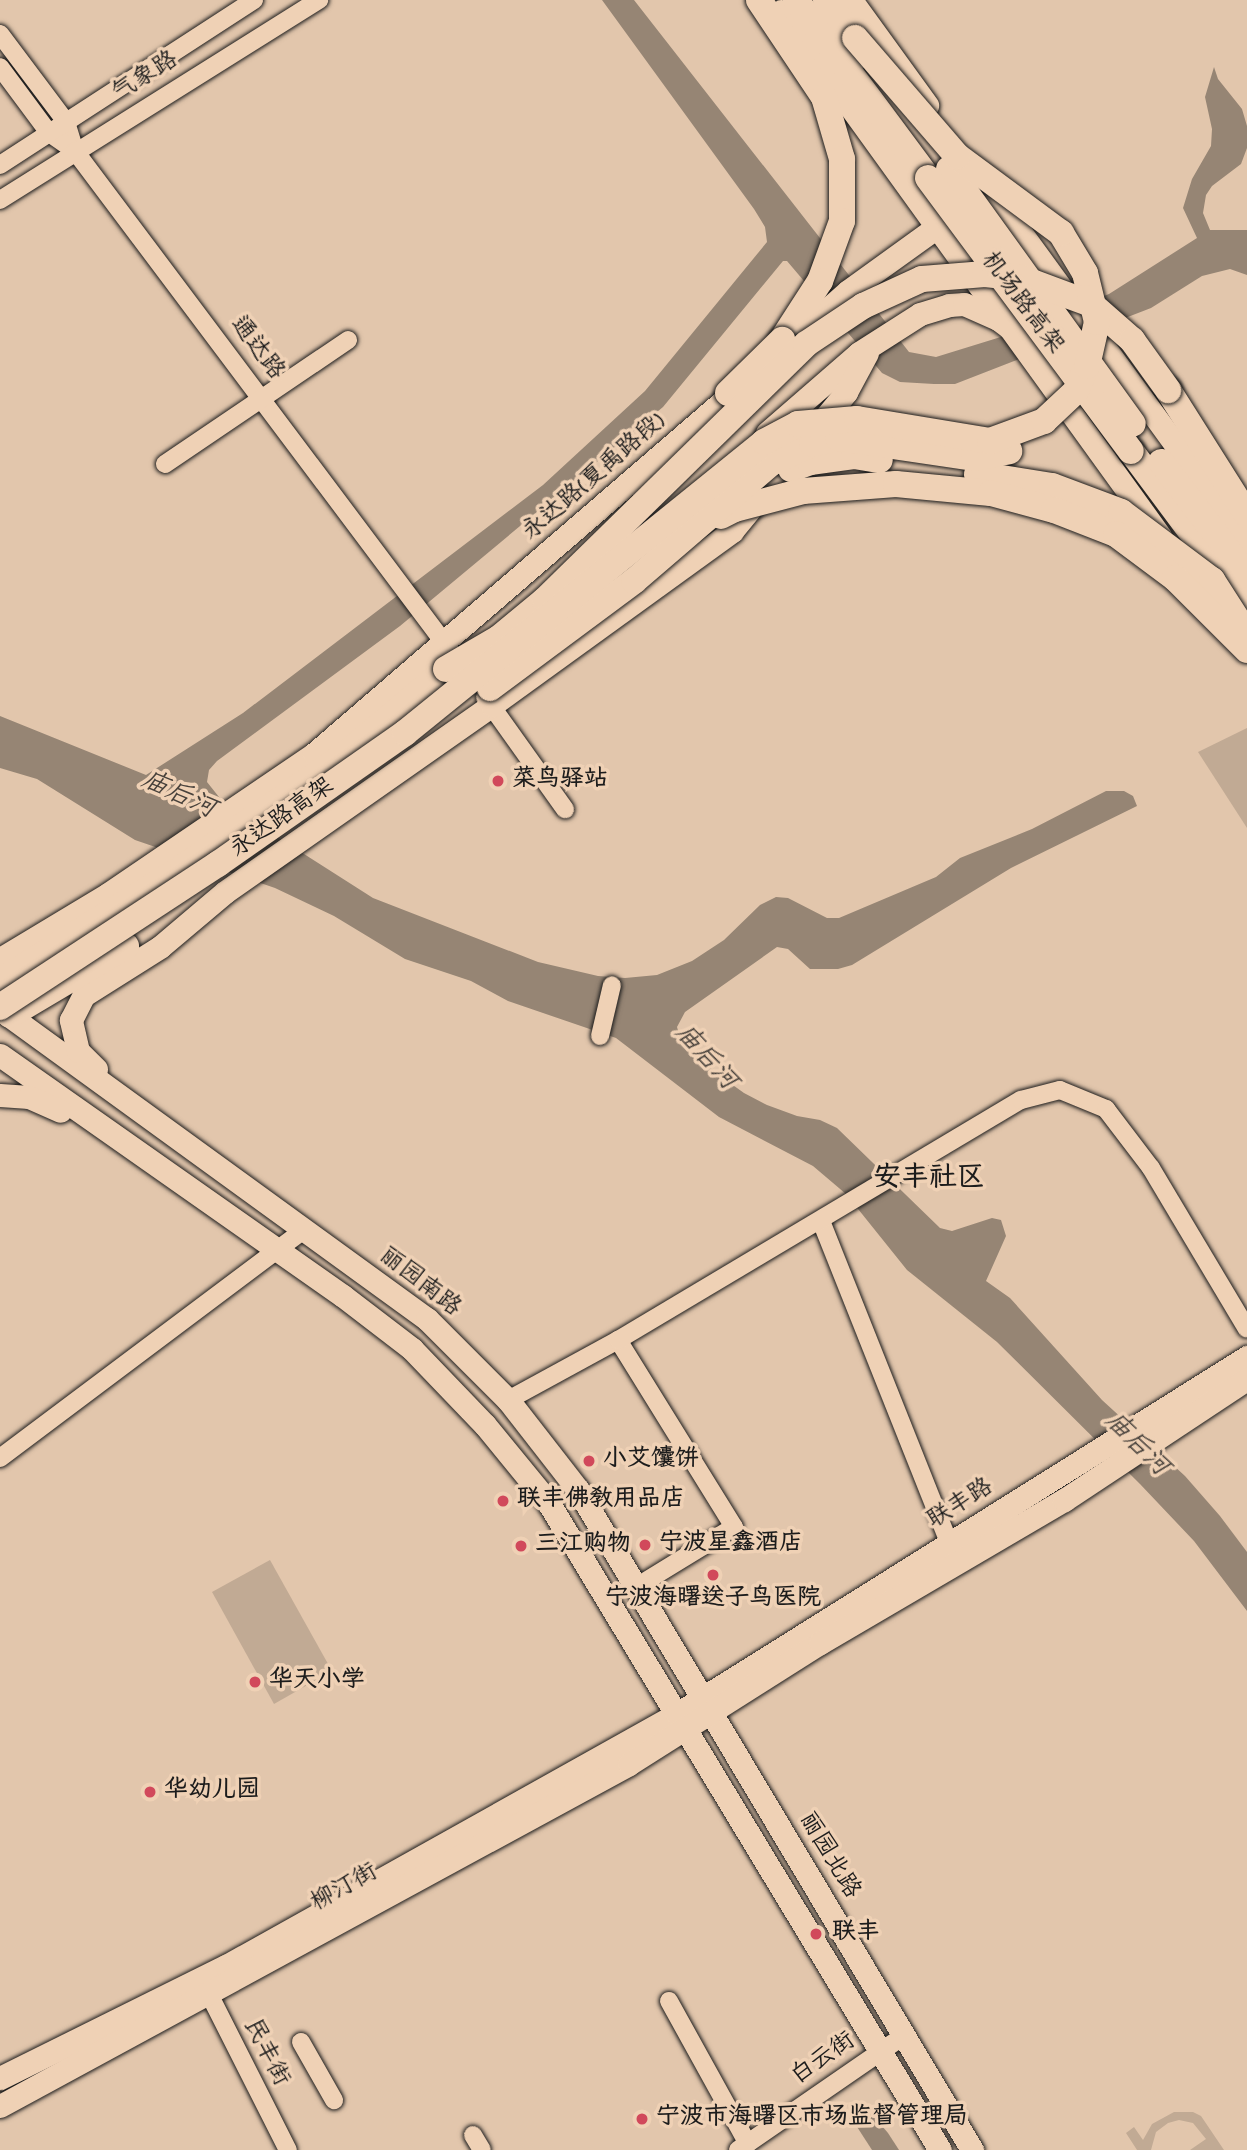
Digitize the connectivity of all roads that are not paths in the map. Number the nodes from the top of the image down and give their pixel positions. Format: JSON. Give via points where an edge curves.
{"nodes":[{"id":1,"x":254,"y":0,"type":"edge"},
{"id":2,"x":319,"y":0,"type":"edge"},
{"id":3,"x":759,"y":0,"type":"edge"},
{"id":4,"x":772,"y":0,"type":"edge"},
{"id":5,"x":796,"y":0,"type":"edge"},
{"id":6,"x":826,"y":0,"type":"edge"},
{"id":7,"x":850,"y":0,"type":"edge"},
{"id":8,"x":0,"y":34,"type":"edge"},
{"id":9,"x":855,"y":38,"type":"junction"},
{"id":10,"x":0,"y":67,"type":"edge"},
{"id":11,"x":66,"y":122,"type":"junction"},
{"id":12,"x":49,"y":133,"type":"junction"},
{"id":13,"x":75,"y":151,"type":"junction"},
{"id":14,"x":0,"y":165,"type":"edge"},
{"id":15,"x":983,"y":181,"type":"junction"},
{"id":16,"x":0,"y":200,"type":"edge"},
{"id":17,"x":938,"y":226,"type":"junction"},
{"id":18,"x":965,"y":264,"type":"junction"},
{"id":19,"x":898,"y":325,"type":"junction"},
{"id":20,"x":1015,"y":331,"type":"junction"},
{"id":21,"x":348,"y":340,"type":"dead end"},
{"id":22,"x":864,"y":351,"type":"junction"},
{"id":23,"x":1087,"y":366,"type":"junction"},
{"id":24,"x":264,"y":399,"type":"junction"},
{"id":25,"x":165,"y":464,"type":"dead end"},
{"id":26,"x":749,"y":482,"type":"junction"},
{"id":27,"x":1247,"y":515,"type":"edge"},
{"id":28,"x":1247,"y":543,"type":"edge"},
{"id":29,"x":1247,"y":575,"type":"edge"},
{"id":30,"x":1247,"y":607,"type":"edge"},
{"id":31,"x":554,"y":615,"type":"junction"},
{"id":32,"x":1247,"y":635,"type":"edge"},
{"id":33,"x":1247,"y":650,"type":"edge"},
{"id":34,"x":446,"y":657,"type":"junction"},
{"id":35,"x":1247,"y":658,"type":"edge"},
{"id":36,"x":476,"y":685,"type":"junction"},
{"id":37,"x":492,"y":705,"type":"junction"},
{"id":38,"x":565,"y":809,"type":"dead end"},
{"id":39,"x":278,"y":844,"type":"junction"},
{"id":40,"x":0,"y":959,"type":"edge"},
{"id":41,"x":0,"y":981,"type":"edge"},
{"id":42,"x":612,"y":985,"type":"dead end"},
{"id":43,"x":2,"y":1014,"type":"edge"},
{"id":44,"x":600,"y":1036,"type":"dead end"},
{"id":45,"x":0,"y":1055,"type":"edge"},
{"id":46,"x":0,"y":1095,"type":"edge"},
{"id":47,"x":127,"y":1102,"type":"junction"},
{"id":48,"x":105,"y":1131,"type":"junction"},
{"id":49,"x":818,"y":1222,"type":"junction"},
{"id":50,"x":304,"y":1230,"type":"junction"},
{"id":51,"x":278,"y":1251,"type":"junction"},
{"id":52,"x":1247,"y":1329,"type":"edge"},
{"id":53,"x":618,"y":1340,"type":"junction"},
{"id":54,"x":1247,"y":1357,"type":"edge"},
{"id":55,"x":1247,"y":1379,"type":"edge"},
{"id":56,"x":508,"y":1400,"type":"junction"},
{"id":57,"x":1192,"y":1403,"type":"junction"},
{"id":58,"x":0,"y":1458,"type":"edge"},
{"id":59,"x":949,"y":1543,"type":"junction"},
{"id":60,"x":636,"y":1587,"type":"junction"},
{"id":61,"x":707,"y":1705,"type":"junction"},
{"id":62,"x":682,"y":1722,"type":"junction"},
{"id":63,"x":204,"y":1986,"type":"junction"},
{"id":64,"x":669,"y":2001,"type":"dead end"},
{"id":65,"x":905,"y":2035,"type":"junction"},
{"id":66,"x":301,"y":2042,"type":"dead end"},
{"id":67,"x":880,"y":2051,"type":"junction"},
{"id":68,"x":0,"y":2078,"type":"edge"},
{"id":69,"x":334,"y":2100,"type":"dead end"},
{"id":70,"x":0,"y":2106,"type":"edge"},
{"id":71,"x":743,"y":2147,"type":"edge"},
{"id":72,"x":288,"y":2150,"type":"edge"},
{"id":73,"x":940,"y":2150,"type":"edge"},
{"id":74,"x":972,"y":2150,"type":"edge"}],
"edges":[{"from":1,"to":11,"type":"street","name":"气象路"},
{"from":2,"to":13,"type":"street","name":"气象路"},
{"from":3,"to":34,"type":"highway","bridge":true,"via":[[824,97],[842,159],[842,221],[820,281],[782,340]]},
{"from":4,"to":17,"type":"main road"},
{"from":5,"to":30,"type":"highway","name":"机场路高架","bridge":true},
{"from":6,"to":9,"type":"highway","name":"机场路高架"},
{"from":7,"to":15,"type":"main road"},
{"from":8,"to":11,"type":"street","name":"通达路"},
{"from":9,"to":23,"type":"highway","bridge":true,"via":[[957,156],[1060,233],[1085,273],[1097,322]]},
{"from":9,"to":29,"type":"highway","name":"机场路高架","bridge":true,"via":[[1144,440]]},
{"from":10,"to":12,"type":"street","name":"通达路"},
{"from":11,"to":12,"type":"street","name":"气象路"},
{"from":11,"to":13,"type":"street","name":"通达路"},
{"from":12,"to":13,"type":"street","name":"通达路"},
{"from":12,"to":14,"type":"street","name":"气象路"},
{"from":13,"to":16,"type":"street","name":"气象路"},
{"from":13,"to":24,"type":"street","name":"通达路"},
{"from":15,"to":17,"type":"main road","name":"永达路(夏禹路段)"},
{"from":15,"to":28,"type":"main road"},
{"from":17,"to":18,"type":"main road"},
{"from":17,"to":34,"type":"main road","name":"永达路(夏禹路段)","via":[[848,291]]},
{"from":18,"to":19,"type":"main road","via":[[911,306]]},
{"from":18,"to":20,"type":"main road"},
{"from":19,"to":20,"type":"main road","via":[[941,307],[964,304],[998,318]]},
{"from":19,"to":22,"type":"main road"},
{"from":20,"to":35,"type":"main road"},
{"from":21,"to":24,"type":"street"},
{"from":22,"to":36,"type":"main road"},
{"from":22,"to":37,"type":"main road","via":[[846,392],[732,531]]},
{"from":23,"to":26,"type":"highway","bridge":true,"via":[[1076,405],[1034,441],[1006,453],[974,458],[838,438],[771,463]]},
{"from":23,"to":31,"type":"highway","bridge":true,"via":[[1076,391],[1044,421],[990,442],[857,419],[798,425],[764,442],[712,481]]},
{"from":24,"to":25,"type":"street"},
{"from":24,"to":34,"type":"street","name":"通达路","via":[[427,620]]},
{"from":26,"to":32,"type":"highway","bridge":true,"via":[[810,462],[854,456],[1052,486],[1121,512],[1155,536],[1212,580]]},
{"from":26,"to":43,"type":"highway","bridge":true,"via":[[634,581],[297,829],[126,946]]},
{"from":27,"to":34,"type":"highway","bridge":true,"via":[[1132,340],[1091,304],[1021,278],[985,274],[922,279],[863,306],[806,344],[545,600],[499,638]]},
{"from":31,"to":33,"type":"highway","bridge":true,"via":[[681,536],[735,509],[803,491],[896,484],[991,493],[1116,534],[1175,578]]},
{"from":31,"to":43,"type":"highway","name":"永达路高架","bridge":true,"via":[[405,733]]},
{"from":34,"to":36,"type":"street","name":"通达路"},
{"from":34,"to":40,"type":"main road","name":"永达路(夏禹路段)","via":[[235,808]]},
{"from":34,"to":41,"type":"highway","name":"永达路高架","via":[[347,753],[183,867]]},
{"from":36,"to":37,"type":"street","name":"通达路"},
{"from":36,"to":39,"type":"main road"},
{"from":37,"to":38,"type":"street","name":"通达路"},
{"from":37,"to":39,"type":"main road"},
{"from":39,"to":43,"type":"main road","via":[[198,887]]},
{"from":39,"to":47,"type":"main road","via":[[160,947],[84,995],[71,1020],[78,1051]]},
{"from":42,"to":44,"type":"street"},
{"from":43,"to":47,"type":"main road","name":"丽园南路"},
{"from":45,"to":48,"type":"main road"},
{"from":46,"to":48,"type":"main road","via":[[29,1097]]},
{"from":47,"to":50,"type":"main road","name":"丽园南路"},
{"from":48,"to":51,"type":"main road"},
{"from":49,"to":52,"type":"street","via":[[1021,1100],[1060,1090],[1106,1109],[1151,1168]]},
{"from":49,"to":53,"type":"street"},
{"from":49,"to":59,"type":"street"},
{"from":50,"to":51,"type":"street"},
{"from":50,"to":56,"type":"main road","name":"丽园南路","via":[[427,1319]]},
{"from":51,"to":58,"type":"street"},
{"from":51,"to":62,"type":"main road","via":[[412,1349],[485,1425],[548,1503]]},
{"from":53,"to":56,"type":"street"},
{"from":53,"to":60,"type":"street","via":[[734,1527]]},
{"from":54,"to":57,"type":"main road","name":"联丰路"},
{"from":55,"to":57,"type":"main road","name":"联丰路"},
{"from":56,"to":60,"type":"main road","name":"丽园南路","via":[[578,1490]]},
{"from":57,"to":59,"type":"main road","name":"联丰路"},
{"from":57,"to":61,"type":"main road","name":"联丰路","via":[[1064,1500]]},
{"from":59,"to":61,"type":"main road","name":"联丰路"},
{"from":60,"to":61,"type":"main road","name":"丽园南路"},
{"from":61,"to":62,"type":"main road","name":"柳汀街"},
{"from":61,"to":65,"type":"main road","name":"丽园北路"},
{"from":62,"to":63,"type":"main road","name":"柳汀街"},
{"from":62,"to":67,"type":"main road"},
{"from":63,"to":68,"type":"main road","name":"柳汀街"},
{"from":63,"to":70,"type":"main road","name":"柳汀街"},
{"from":63,"to":72,"type":"street","name":"民丰街"},
{"from":64,"to":71,"type":"street"},
{"from":65,"to":67,"type":"street","name":"白云街"},
{"from":65,"to":74,"type":"main road","name":"丽园北路"},
{"from":66,"to":69,"type":"street"},
{"from":67,"to":71,"type":"street","name":"白云街"},
{"from":67,"to":73,"type":"main road"}]}
